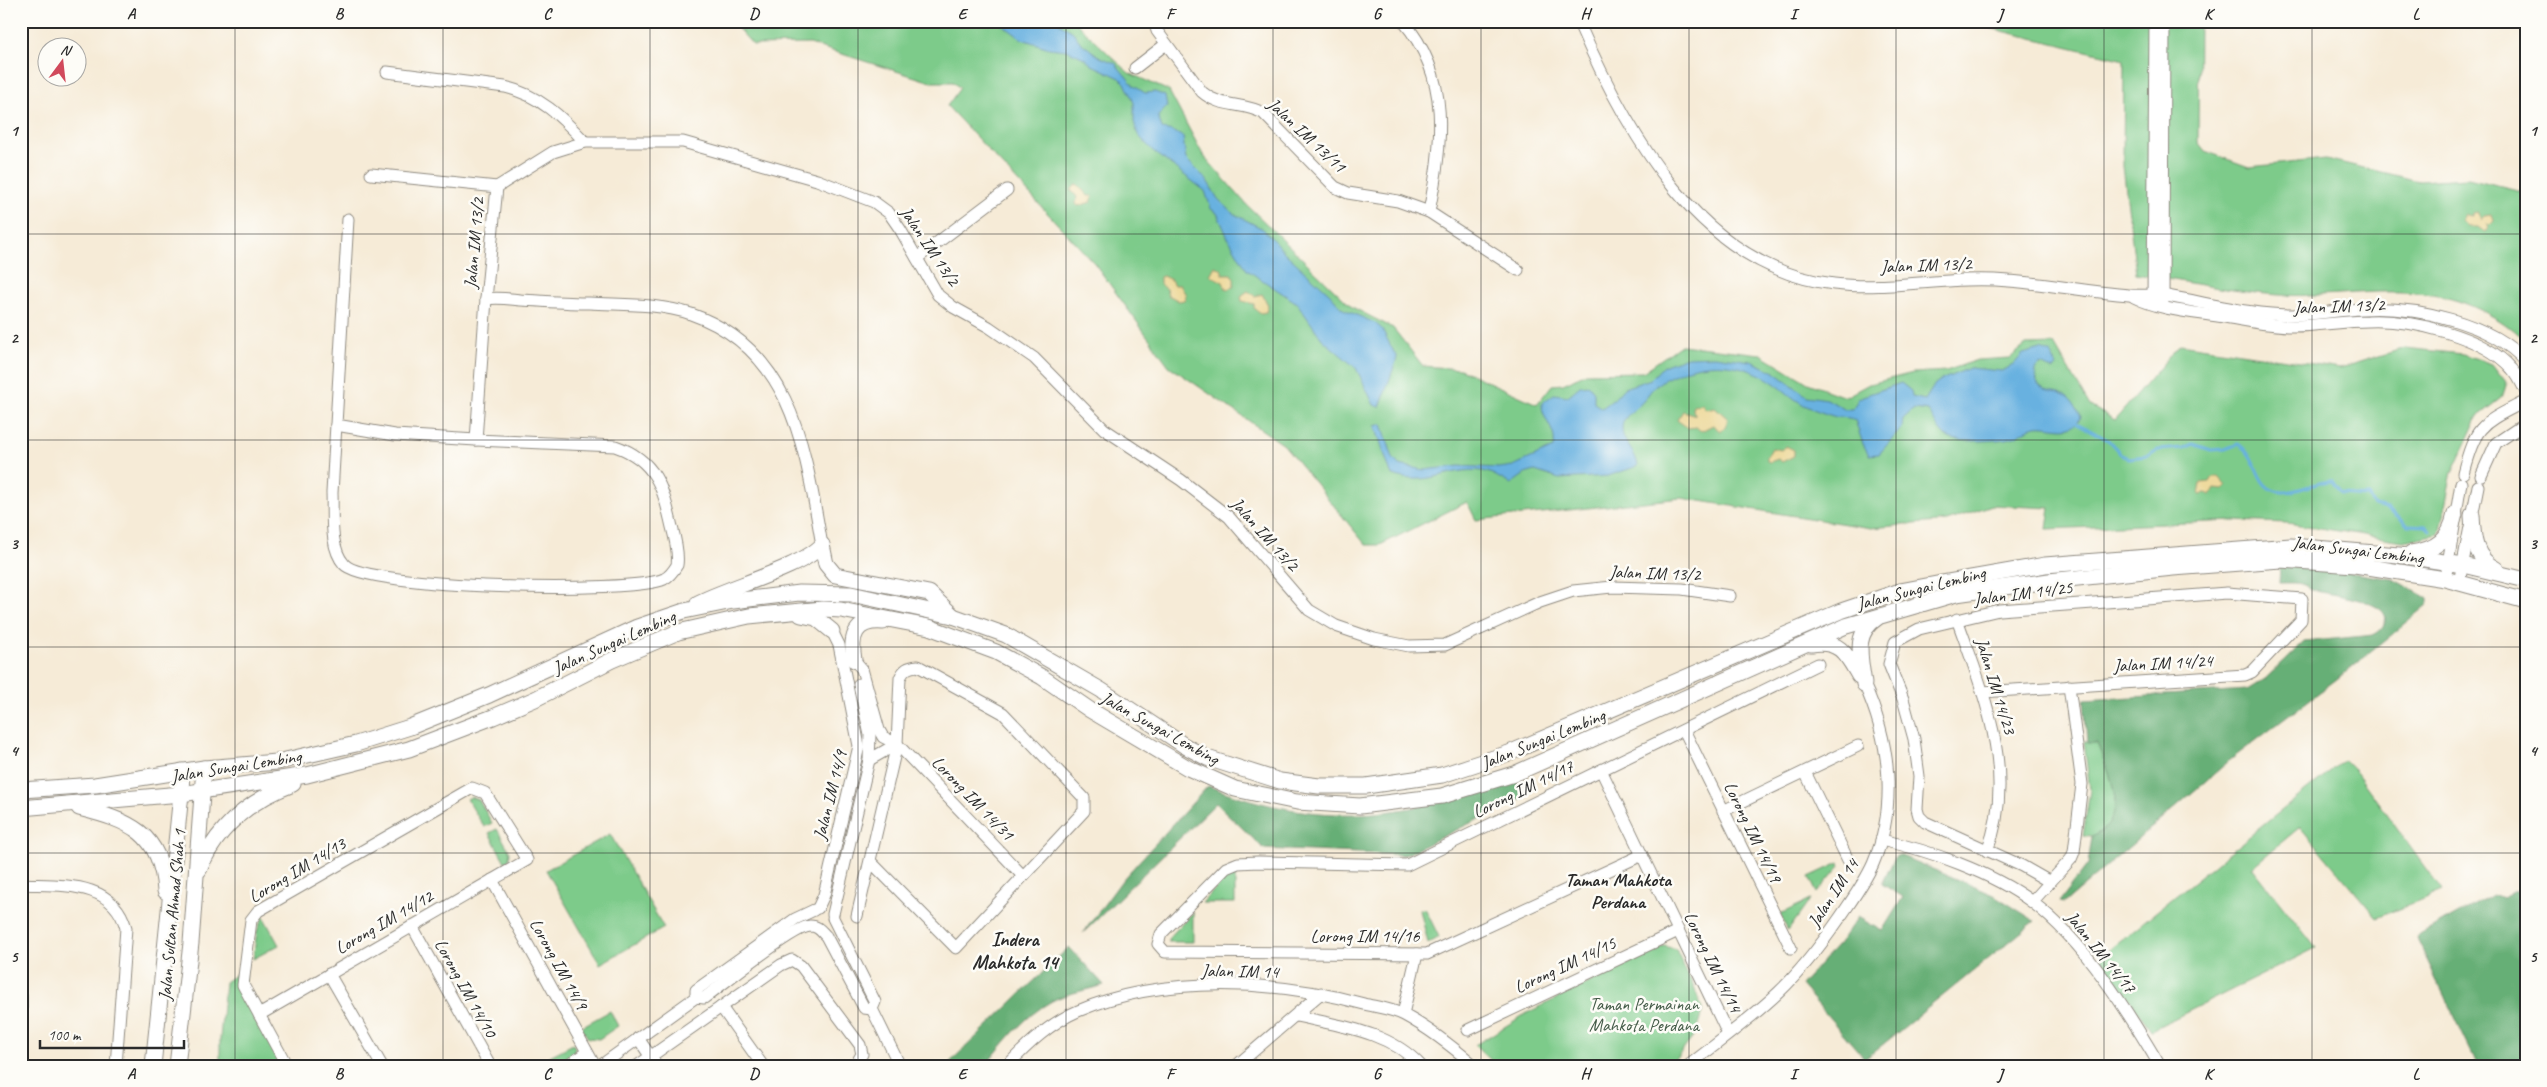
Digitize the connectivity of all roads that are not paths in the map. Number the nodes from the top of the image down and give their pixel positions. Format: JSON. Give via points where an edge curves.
{"nodes":[{"id":1,"x":1154,"y":21,"type":"edge"},
{"id":2,"x":1403,"y":21,"type":"edge"},
{"id":3,"x":1578,"y":21,"type":"edge"},
{"id":4,"x":2160,"y":22,"type":"edge"},
{"id":5,"x":1166,"y":44,"type":"junction"},
{"id":6,"x":1134,"y":68,"type":"dead end"},
{"id":7,"x":387,"y":72,"type":"dead end"},
{"id":8,"x":584,"y":142,"type":"junction"},
{"id":9,"x":371,"y":174,"type":"dead end"},
{"id":10,"x":497,"y":187,"type":"junction"},
{"id":11,"x":1007,"y":190,"type":"dead end"},
{"id":12,"x":1429,"y":212,"type":"junction"},
{"id":13,"x":348,"y":220,"type":"dead end"},
{"id":14,"x":917,"y":258,"type":"junction"},
{"id":15,"x":1518,"y":270,"type":"dead end"},
{"id":16,"x":486,"y":299,"type":"junction"},
{"id":17,"x":2158,"y":301,"type":"junction"},
{"id":18,"x":2526,"y":362,"type":"edge"},
{"id":19,"x":2526,"y":392,"type":"edge"},
{"id":20,"x":2526,"y":401,"type":"edge"},
{"id":21,"x":2526,"y":423,"type":"edge"},
{"id":22,"x":336,"y":425,"type":"junction"},
{"id":23,"x":476,"y":440,"type":"junction"},
{"id":24,"x":2455,"y":514,"type":"junction"},
{"id":25,"x":2472,"y":515,"type":"junction"},
{"id":26,"x":822,"y":545,"type":"junction"},
{"id":27,"x":2399,"y":555,"type":"junction"},
{"id":28,"x":2455,"y":564,"type":"junction"},
{"id":29,"x":2522,"y":579,"type":"edge"},
{"id":30,"x":2452,"y":581,"type":"junction"},
{"id":31,"x":1730,"y":596,"type":"dead end"},
{"id":32,"x":2302,"y":599,"type":"joint"},
{"id":33,"x":2526,"y":601,"type":"edge"},
{"id":34,"x":684,"y":611,"type":"junction"},
{"id":35,"x":788,"y":613,"type":"junction"},
{"id":36,"x":1886,"y":614,"type":"junction"},
{"id":37,"x":954,"y":616,"type":"junction"},
{"id":38,"x":1957,"y":619,"type":"junction"},
{"id":39,"x":929,"y":627,"type":"junction"},
{"id":40,"x":832,"y":631,"type":"joint"},
{"id":41,"x":1805,"y":645,"type":"junction"},
{"id":42,"x":854,"y":660,"type":"junction"},
{"id":43,"x":1818,"y":664,"type":"dead end"},
{"id":44,"x":1864,"y":684,"type":"junction"},
{"id":45,"x":2069,"y":686,"type":"junction"},
{"id":46,"x":1982,"y":692,"type":"junction"},
{"id":47,"x":1684,"y":730,"type":"junction"},
{"id":48,"x":897,"y":744,"type":"junction"},
{"id":49,"x":1858,"y":746,"type":"dead end"},
{"id":50,"x":869,"y":760,"type":"junction"},
{"id":51,"x":204,"y":768,"type":"junction"},
{"id":52,"x":1601,"y":770,"type":"junction"},
{"id":53,"x":182,"y":771,"type":"junction"},
{"id":54,"x":1804,"y":772,"type":"junction"},
{"id":55,"x":307,"y":775,"type":"junction"},
{"id":56,"x":21,"y":790,"type":"edge"},
{"id":57,"x":201,"y":792,"type":"junction"},
{"id":58,"x":182,"y":794,"type":"junction"},
{"id":59,"x":68,"y":805,"type":"junction"},
{"id":60,"x":21,"y":808,"type":"edge"},
{"id":61,"x":1723,"y":811,"type":"junction"},
{"id":62,"x":1881,"y":840,"type":"junction"},
{"id":63,"x":1987,"y":851,"type":"junction"},
{"id":64,"x":1642,"y":855,"type":"junction"},
{"id":65,"x":527,"y":860,"type":"joint"},
{"id":66,"x":1848,"y":860,"type":"dead end"},
{"id":67,"x":870,"y":861,"type":"junction"},
{"id":68,"x":1023,"y":876,"type":"junction"},
{"id":69,"x":196,"y":879,"type":"junction"},
{"id":70,"x":492,"y":880,"type":"junction"},
{"id":71,"x":2050,"y":882,"type":"junction"},
{"id":72,"x":21,"y":884,"type":"edge"},
{"id":73,"x":2032,"y":902,"type":"junction"},
{"id":74,"x":816,"y":909,"type":"junction"},
{"id":75,"x":833,"y":916,"type":"junction"},
{"id":76,"x":857,"y":916,"type":"dead end"},
{"id":77,"x":412,"y":926,"type":"junction"},
{"id":78,"x":817,"y":927,"type":"junction"},
{"id":79,"x":1678,"y":931,"type":"junction"},
{"id":80,"x":166,"y":932,"type":"junction"},
{"id":81,"x":1158,"y":947,"type":"joint"},
{"id":82,"x":1791,"y":948,"type":"dead end"},
{"id":83,"x":1417,"y":954,"type":"junction"},
{"id":84,"x":329,"y":974,"type":"junction"},
{"id":85,"x":1321,"y":993,"type":"junction"},
{"id":86,"x":21,"y":996,"type":"edge"},
{"id":87,"x":696,"y":997,"type":"junction"},
{"id":88,"x":721,"y":1007,"type":"junction"},
{"id":89,"x":872,"y":1009,"type":"junction"},
{"id":90,"x":1403,"y":1014,"type":"junction"},
{"id":91,"x":21,"y":1015,"type":"edge"},
{"id":92,"x":259,"y":1015,"type":"junction"},
{"id":93,"x":1296,"y":1016,"type":"junction"},
{"id":94,"x":1468,"y":1030,"type":"dead end"},
{"id":95,"x":1728,"y":1034,"type":"junction"},
{"id":96,"x":638,"y":1038,"type":"junction"},
{"id":97,"x":588,"y":1052,"type":"junction"},
{"id":98,"x":859,"y":1058,"type":"dead end"},
{"id":99,"x":654,"y":1061,"type":"edge"},
{"id":100,"x":116,"y":1066,"type":"edge"},
{"id":101,"x":153,"y":1066,"type":"edge"},
{"id":102,"x":177,"y":1066,"type":"edge"},
{"id":103,"x":287,"y":1066,"type":"edge"},
{"id":104,"x":382,"y":1066,"type":"edge"},
{"id":105,"x":490,"y":1066,"type":"edge"},
{"id":106,"x":567,"y":1066,"type":"edge"},
{"id":107,"x":595,"y":1066,"type":"edge"},
{"id":108,"x":600,"y":1066,"type":"edge"},
{"id":109,"x":637,"y":1066,"type":"edge"},
{"id":110,"x":763,"y":1066,"type":"edge"},
{"id":111,"x":900,"y":1066,"type":"edge"},
{"id":112,"x":1007,"y":1066,"type":"edge"},
{"id":113,"x":1236,"y":1066,"type":"edge"},
{"id":114,"x":1421,"y":1066,"type":"edge"},
{"id":115,"x":1475,"y":1066,"type":"edge"},
{"id":116,"x":1688,"y":1066,"type":"edge"},
{"id":117,"x":2160,"y":1066,"type":"edge"}],
"edges":[{"from":1,"to":5,"type":"street","name":"Jalan IM 13/11"},
{"from":2,"to":12,"type":"street","via":[[1418,40],[1429,64],[1438,101],[1440,142]]},
{"from":3,"to":17,"type":"street","name":"Jalan IM 13/2","via":[[1628,122],[1672,186],[1711,226],[1752,257],[1808,280],[1835,284],[2006,280]]},
{"from":4,"to":17,"type":"street"},
{"from":5,"to":6,"type":"street"},
{"from":5,"to":12,"type":"street","name":"Jalan IM 13/11","via":[[1208,98],[1228,105],[1252,107],[1263,113],[1335,187],[1348,193],[1398,201]]},
{"from":7,"to":8,"type":"street","via":[[519,90],[547,106]]},
{"from":8,"to":10,"type":"street","name":"Jalan IM 13/2","via":[[553,152]]},
{"from":8,"to":14,"type":"street","name":"Jalan IM 13/2","via":[[683,142],[845,189],[889,213]]},
{"from":9,"to":10,"type":"street"},
{"from":10,"to":16,"type":"street","name":"Jalan IM 13/2"},
{"from":11,"to":14,"type":"street"},
{"from":12,"to":15,"type":"street","name":"Jalan IM 13/11"},
{"from":13,"to":22,"type":"street"},
{"from":14,"to":31,"type":"street","name":"Jalan IM 13/2","via":[[938,295],[1034,358],[1104,429],[1222,511],[1247,535],[1309,610],[1336,626],[1394,644],[1445,645],[1540,602],[1573,591],[1612,587],[1682,589]]},
{"from":16,"to":23,"type":"street"},
{"from":16,"to":26,"type":"street","name":"Jalan IM 13/2","via":[[653,306],[690,314],[721,327],[744,343],[779,386],[789,405],[811,484]]},
{"from":17,"to":18,"type":"street","name":"Jalan IM 13/2","via":[[2292,315],[2366,308],[2438,317],[2488,333],[2508,345]]},
{"from":17,"to":19,"type":"street","name":"Jalan IM 13/2","via":[[2292,326],[2370,320],[2439,330],[2481,346],[2497,357],[2512,368]]},
{"from":20,"to":24,"type":"street","via":[[2481,427],[2469,449]]},
{"from":21,"to":25,"type":"street","via":[[2496,443],[2479,481]]},
{"from":22,"to":23,"type":"street","via":[[395,434]]},
{"from":22,"to":23,"type":"street","via":[[333,530],[340,558],[348,568],[436,584],[530,587],[649,583],[665,578],[677,565],[675,536],[663,489],[655,474],[629,451],[615,446]]},
{"from":24,"to":27,"type":"main road","via":[[2449,532],[2436,546],[2425,552]]},
{"from":24,"to":28,"type":"street"},
{"from":25,"to":28,"type":"street"},
{"from":25,"to":29,"type":"main road","via":[[2473,536],[2482,560]]},
{"from":26,"to":34,"type":"main road","via":[[806,559],[718,593]]},
{"from":26,"to":37,"type":"main road","via":[[826,564],[835,575],[929,593]]},
{"from":27,"to":28,"type":"main road","name":"Jalan Sungai Lembing"},
{"from":27,"to":37,"type":"main road","name":"Jalan Sungai Lembing","via":[[2291,546],[2174,553],[2045,565],[1900,591],[1841,611],[1510,753],[1442,775],[1366,786],[1319,786],[1280,781],[1207,758],[1101,690],[1006,635]]},
{"from":28,"to":29,"type":"main road","name":"Jalan Sungai Lembing"},
{"from":28,"to":30,"type":"street"},
{"from":30,"to":33,"type":"main road","name":"Jalan Sungai Lembing"},
{"from":30,"to":36,"type":"main road","name":"Jalan Sungai Lembing","via":[[2355,565],[2281,560],[2049,581],[1956,594]]},
{"from":32,"to":38,"type":"street","name":"Jalan IM 14/25","via":[[2227,593],[1999,610]]},
{"from":32,"to":45,"type":"street","name":"Jalan IM 14/24","via":[[2301,620],[2248,675]]},
{"from":34,"to":37,"type":"main road","name":"Jalan Sungai Lembing","via":[[799,593],[851,594]]},
{"from":34,"to":51,"type":"main road","name":"Jalan Sungai Lembing","via":[[637,627],[410,727],[356,744],[278,762]]},
{"from":35,"to":39,"type":"main road","name":"Jalan Sungai Lembing","via":[[841,610]]},
{"from":35,"to":40,"type":"main road","via":[[816,618]]},
{"from":35,"to":55,"type":"main road","name":"Jalan Sungai Lembing","via":[[749,616],[678,632],[483,721],[410,749]]},
{"from":36,"to":41,"type":"main road","name":"Jalan Sungai Lembing","via":[[1846,626]]},
{"from":36,"to":44,"type":"main road","via":[[1867,626],[1860,639]]},
{"from":38,"to":46,"type":"street","name":"Jalan IM 14/23"},
{"from":38,"to":63,"type":"street","name":"Jalan IM 14/25","via":[[1919,629],[1895,642],[1889,664],[1914,739],[1919,776],[1919,816],[1925,822]]},
{"from":39,"to":41,"type":"main road","name":"Jalan Sungai Lembing","via":[[996,652],[1188,768],[1235,789],[1297,802],[1360,806],[1442,796],[1514,774]]},
{"from":39,"to":42,"type":"main road","via":[[868,622],[853,639]]},
{"from":40,"to":74,"type":"street","name":"Jalan IM 14/9","via":[[840,645],[859,746],[824,895]]},
{"from":41,"to":44,"type":"main road","via":[[1819,643],[1841,649]]},
{"from":42,"to":48,"type":"street","name":"Lorong IM 14/31","via":[[862,669],[879,730],[883,737]]},
{"from":42,"to":50,"type":"street","name":"Jalan IM 14/9","via":[[870,735]]},
{"from":43,"to":47,"type":"street","name":"Lorong IM 14/17"},
{"from":44,"to":62,"type":"street","name":"Jalan IM 14","via":[[1880,727],[1886,760],[1887,806]]},
{"from":45,"to":46,"type":"street","name":"Jalan IM 14/24"},
{"from":45,"to":71,"type":"street","via":[[2082,787],[2073,856]]},
{"from":46,"to":63,"type":"street","name":"Jalan IM 14/23","via":[[1995,740],[1999,774],[1995,832]]},
{"from":47,"to":52,"type":"street","name":"Lorong IM 14/17"},
{"from":47,"to":61,"type":"street","name":"Lorong IM 14/19"},
{"from":48,"to":50,"type":"street"},
{"from":48,"to":67,"type":"street"},
{"from":48,"to":68,"type":"street","name":"Lorong IM 14/31"},
{"from":48,"to":68,"type":"street","via":[[900,678],[903,671],[918,666],[1003,713],[1084,798],[1084,811]]},
{"from":49,"to":54,"type":"street"},
{"from":50,"to":75,"type":"street","name":"Jalan IM 14/9"},
{"from":51,"to":53,"type":"main road","name":"Jalan Sungai Lembing"},
{"from":51,"to":57,"type":"main road","name":"Jalan Sultan Ahmad Shah 1"},
{"from":52,"to":64,"type":"street","name":"Lorong IM 14/14"},
{"from":52,"to":81,"type":"street","name":"Lorong IM 14/17","via":[[1407,866],[1242,862],[1226,868],[1161,934]]},
{"from":53,"to":56,"type":"main road","name":"Jalan Sungai Lembing","via":[[95,785]]},
{"from":53,"to":58,"type":"main road","name":"Jalan Sultan Ahmad Shah 1"},
{"from":54,"to":61,"type":"street"},
{"from":54,"to":66,"type":"street"},
{"from":55,"to":57,"type":"main road","name":"Jalan Sungai Lembing"},
{"from":55,"to":69,"type":"main road","via":[[252,803],[233,818],[213,843]]},
{"from":57,"to":58,"type":"main road","name":"Jalan Sungai Lembing"},
{"from":57,"to":69,"type":"main road","name":"Jalan Sultan Ahmad Shah 1"},
{"from":58,"to":59,"type":"main road","name":"Jalan Sungai Lembing"},
{"from":58,"to":80,"type":"main road","name":"Jalan Sultan Ahmad Shah 1"},
{"from":59,"to":60,"type":"main road","name":"Jalan Sungai Lembing"},
{"from":59,"to":80,"type":"main road","via":[[117,818],[137,829],[153,846],[165,884]]},
{"from":61,"to":82,"type":"street","name":"Lorong IM 14/19"},
{"from":62,"to":73,"type":"street","name":"Jalan IM 14/17","via":[[1968,869]]},
{"from":62,"to":95,"type":"street","name":"Jalan IM 14","via":[[1868,873],[1818,948],[1779,992]]},
{"from":63,"to":71,"type":"street"},
{"from":64,"to":79,"type":"street","name":"Lorong IM 14/14"},
{"from":64,"to":83,"type":"street","name":"Lorong IM 14/16","via":[[1427,954]]},
{"from":65,"to":70,"type":"street","name":"Lorong IM 14/12"},
{"from":65,"to":92,"type":"street","name":"Lorong IM 14/13","via":[[485,793],[472,788],[258,911],[251,920],[244,985]]},
{"from":67,"to":68,"type":"street","via":[[956,948]]},
{"from":67,"to":76,"type":"street"},
{"from":69,"to":102,"type":"main road","name":"Jalan Sultan Ahmad Shah 1"},
{"from":70,"to":77,"type":"street","name":"Lorong IM 14/12"},
{"from":70,"to":97,"type":"street","name":"Lorong IM 14/9"},
{"from":71,"to":73,"type":"street"},
{"from":72,"to":100,"type":"street","via":[[90,889],[108,900],[124,919]]},
{"from":73,"to":117,"type":"street","name":"Jalan IM 14/17","via":[[2081,951],[2128,1015]]},
{"from":74,"to":75,"type":"street","via":[[825,907]]},
{"from":74,"to":78,"type":"street","via":[[812,921]]},
{"from":74,"to":87,"type":"street","via":[[795,919],[696,990]]},
{"from":75,"to":78,"type":"street","via":[[827,927]]},
{"from":75,"to":89,"type":"street","via":[[875,1002]]},
{"from":77,"to":84,"type":"street","name":"Lorong IM 14/12"},
{"from":77,"to":105,"type":"street","name":"Lorong IM 14/10"},
{"from":78,"to":87,"type":"street","via":[[801,929],[704,998]]},
{"from":78,"to":89,"type":"street","via":[[826,936],[864,1008]]},
{"from":79,"to":94,"type":"street","name":"Lorong IM 14/15"},
{"from":79,"to":95,"type":"street","name":"Lorong IM 14/14"},
{"from":80,"to":101,"type":"main road","name":"Jalan Sultan Ahmad Shah 1"},
{"from":81,"to":83,"type":"street","name":"Lorong IM 14/16","via":[[1165,952]]},
{"from":83,"to":90,"type":"street"},
{"from":84,"to":92,"type":"street","name":"Lorong IM 14/12"},
{"from":84,"to":104,"type":"street"},
{"from":85,"to":90,"type":"street","name":"Jalan IM 14"},
{"from":85,"to":93,"type":"street"},
{"from":85,"to":112,"type":"street","name":"Jalan IM 14","via":[[1219,985],[1163,989],[1111,998],[1052,1025]]},
{"from":86,"to":91,"type":"street"},
{"from":87,"to":96,"type":"street"},
{"from":88,"to":98,"type":"street","via":[[792,960],[802,966],[860,1045],[862,1054]]},
{"from":88,"to":99,"type":"street"},
{"from":88,"to":110,"type":"street"},
{"from":89,"to":111,"type":"street"},
{"from":90,"to":115,"type":"street","name":"Jalan IM 14","via":[[1451,1045]]},
{"from":92,"to":103,"type":"street","name":"Lorong IM 14/13"},
{"from":93,"to":113,"type":"street"},
{"from":93,"to":114,"type":"street","via":[[1371,1034],[1400,1048]]},
{"from":95,"to":116,"type":"street","name":"Jalan IM 14"},
{"from":96,"to":99,"type":"street"},
{"from":96,"to":108,"type":"street"},
{"from":97,"to":106,"type":"street"},
{"from":97,"to":107,"type":"street","name":"Lorong IM 14/9"},
{"from":99,"to":109,"type":"street"}]}
